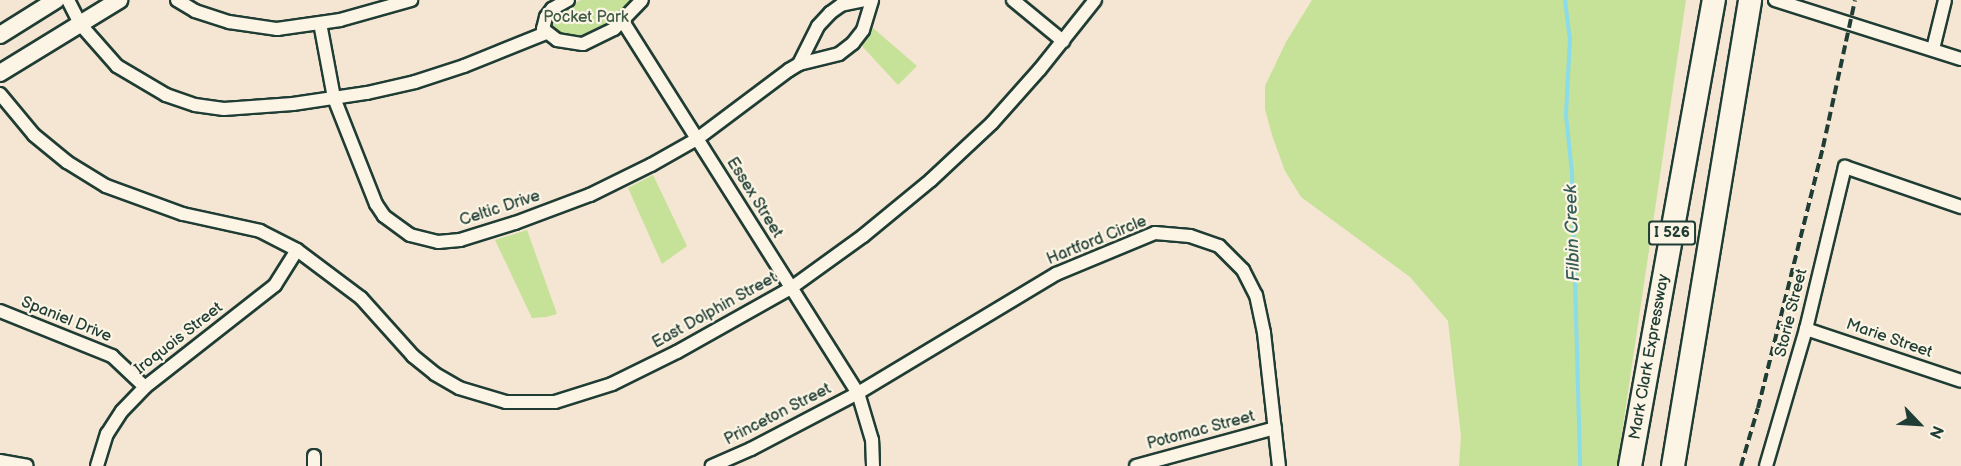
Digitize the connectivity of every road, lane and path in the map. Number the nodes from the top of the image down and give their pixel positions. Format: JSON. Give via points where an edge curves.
{"nodes":[{"id":1,"x":56,"y":0,"type":"edge"},
{"id":2,"x":68,"y":0,"type":"edge"},
{"id":3,"x":119,"y":0,"type":"edge"},
{"id":4,"x":177,"y":0,"type":"edge"},
{"id":5,"x":411,"y":0,"type":"edge"},
{"id":6,"x":568,"y":0,"type":"edge"},
{"id":7,"x":642,"y":0,"type":"edge"},
{"id":8,"x":865,"y":0,"type":"edge"},
{"id":9,"x":872,"y":0,"type":"edge"},
{"id":10,"x":1013,"y":0,"type":"edge"},
{"id":11,"x":1095,"y":0,"type":"edge"},
{"id":12,"x":1714,"y":0,"type":"edge"},
{"id":13,"x":1750,"y":0,"type":"edge"},
{"id":14,"x":1775,"y":0,"type":"edge"},
{"id":15,"x":1945,"y":0,"type":"edge"},
{"id":16,"x":622,"y":21,"type":"junction"},
{"id":17,"x":320,"y":23,"type":"junction"},
{"id":18,"x":80,"y":24,"type":"junction"},
{"id":19,"x":546,"y":33,"type":"junction"},
{"id":20,"x":0,"y":35,"type":"edge"},
{"id":21,"x":1063,"y":41,"type":"junction"},
{"id":22,"x":1933,"y":49,"type":"junction"},
{"id":23,"x":1961,"y":59,"type":"edge"},
{"id":24,"x":799,"y":64,"type":"junction"},
{"id":25,"x":0,"y":73,"type":"edge"},
{"id":26,"x":0,"y":94,"type":"edge"},
{"id":27,"x":334,"y":98,"type":"junction"},
{"id":28,"x":697,"y":139,"type":"junction"},
{"id":29,"x":1961,"y":207,"type":"edge"},
{"id":30,"x":297,"y":250,"type":"junction"},
{"id":31,"x":791,"y":288,"type":"junction"},
{"id":32,"x":0,"y":311,"type":"edge"},
{"id":33,"x":1806,"y":329,"type":"junction"},
{"id":34,"x":1961,"y":381,"type":"edge"},
{"id":35,"x":145,"y":387,"type":"junction"},
{"id":36,"x":858,"y":393,"type":"junction"},
{"id":37,"x":1275,"y":428,"type":"junction"},
{"id":38,"x":0,"y":461,"type":"edge"},
{"id":39,"x":27,"y":466,"type":"edge"},
{"id":40,"x":97,"y":466,"type":"edge"},
{"id":41,"x":712,"y":466,"type":"edge"},
{"id":42,"x":873,"y":466,"type":"edge"},
{"id":43,"x":1136,"y":466,"type":"edge"},
{"id":44,"x":1279,"y":466,"type":"edge"},
{"id":45,"x":1630,"y":466,"type":"edge"},
{"id":46,"x":1673,"y":466,"type":"edge"},
{"id":47,"x":1766,"y":466,"type":"edge"}],
"edges":[{"from":1,"to":20,"type":"street"},
{"from":2,"to":18,"type":"street"},
{"from":3,"to":18,"type":"street"},
{"from":4,"to":17,"type":"street","via":[[195,11],[246,27],[277,29]]},
{"from":5,"to":17,"type":"street"},
{"from":6,"to":19,"type":"street","via":[[546,17]]},
{"from":7,"to":16,"type":"street"},
{"from":8,"to":24,"type":"street","name":"Celtic Drive","via":[[841,5],[830,13],[818,26]]},
{"from":9,"to":24,"type":"street","name":"Celtic Drive","via":[[863,30],[853,43],[825,59]]},
{"from":10,"to":21,"type":"street"},
{"from":11,"to":21,"type":"street","name":"East Dolphin Street"},
{"from":12,"to":45,"type":"highway","name":"Mark Clark Expressway","number":"I 526"},
{"from":13,"to":46,"type":"highway","number":"I 526"},
{"from":14,"to":22,"type":"street"},
{"from":15,"to":22,"type":"street"},
{"from":16,"to":19,"type":"street","via":[[583,44],[557,40]]},
{"from":16,"to":28,"type":"street","name":"Essex Street"},
{"from":17,"to":27,"type":"street","name":"Celtic Drive"},
{"from":18,"to":25,"type":"street"},
{"from":18,"to":27,"type":"street","via":[[117,66],[143,83],[195,105],[252,109]]},
{"from":19,"to":27,"type":"street","via":[[415,82]]},
{"from":21,"to":31,"type":"street","name":"East Dolphin Street","via":[[992,123],[931,180]]},
{"from":22,"to":23,"type":"street"},
{"from":24,"to":28,"type":"street","name":"Celtic Drive"},
{"from":26,"to":30,"type":"street","name":"East Dolphin Street","via":[[34,135],[106,186],[183,214],[260,231]]},
{"from":27,"to":28,"type":"street","name":"Celtic Drive","via":[[384,216],[410,235],[438,242],[459,240],[515,223],[590,195]]},
{"from":28,"to":31,"type":"street","name":"Essex Street"},
{"from":29,"to":33,"type":"street","name":"Storie Street","via":[[1845,167]]},
{"from":30,"to":31,"type":"street","name":"East Dolphin Street","via":[[361,298],[413,356],[435,374],[459,388],[506,402],[555,402],[612,384]]},
{"from":30,"to":35,"type":"street","name":"Iroquois Street","via":[[275,285]]},
{"from":31,"to":36,"type":"street","name":"Essex Street"},
{"from":32,"to":35,"type":"street","name":"Spaniel Drive","via":[[112,356]]},
{"from":33,"to":34,"type":"street","name":"Marie Street"},
{"from":33,"to":47,"type":"street","name":"Storie Street"},
{"from":35,"to":40,"type":"street","name":"Iroquois Street","via":[[107,434]]},
{"from":36,"to":37,"type":"street","name":"Hartford Circle","via":[[1056,274],[1155,233],[1190,236],[1219,246],[1243,270],[1256,295]]},
{"from":36,"to":41,"type":"street","name":"Princeton Street"},
{"from":36,"to":42,"type":"street","via":[[872,440]]},
{"from":37,"to":43,"type":"street","name":"Potomac Street"},
{"from":37,"to":44,"type":"street","name":"Hartford Circle"},
{"from":38,"to":39,"type":"street"}]}
